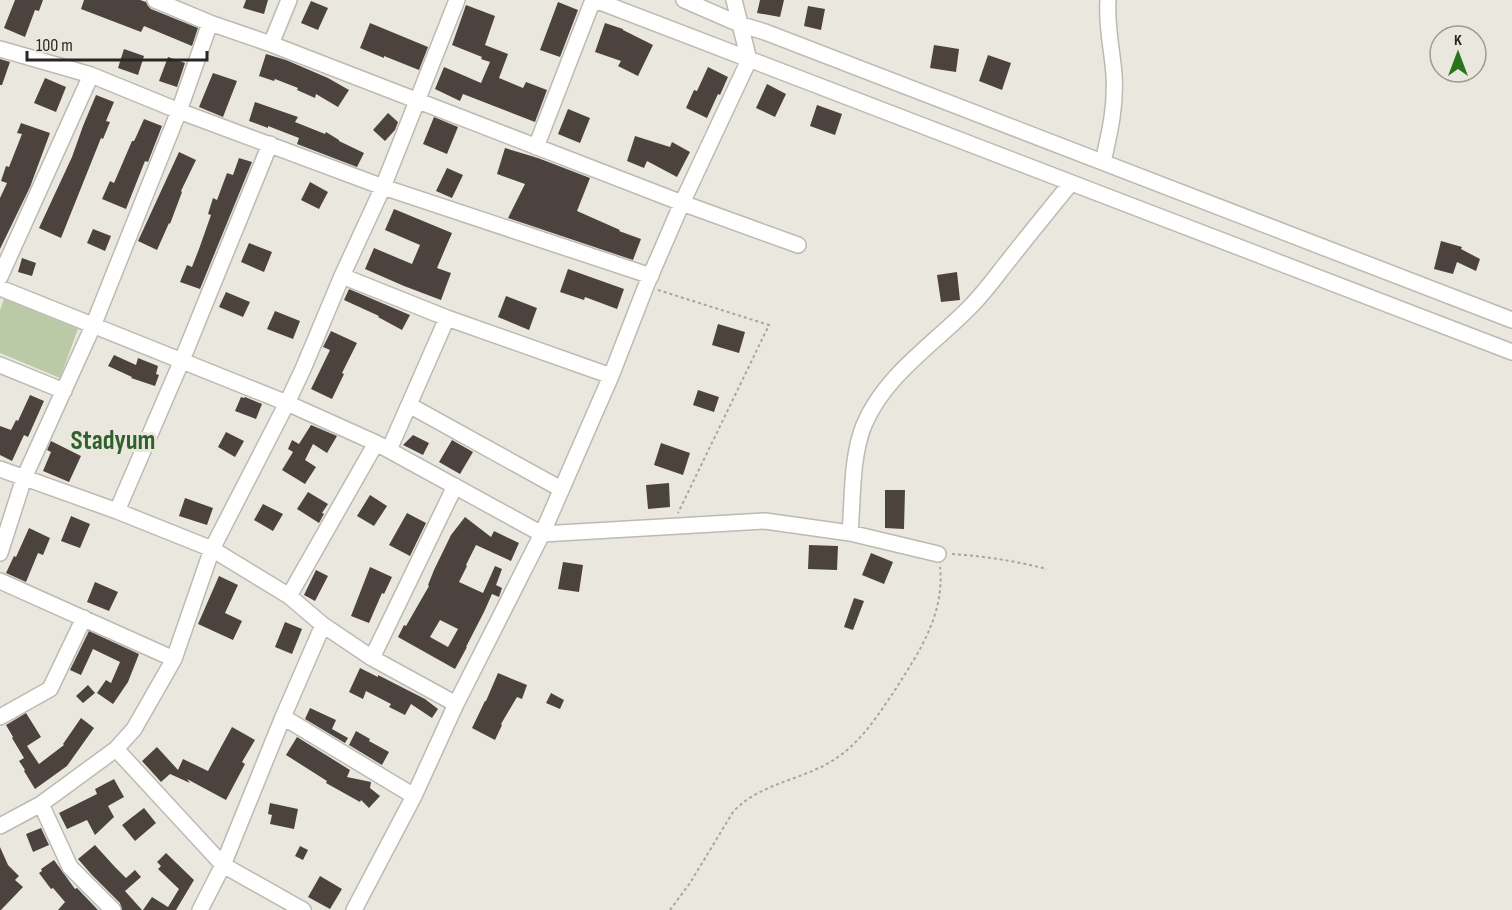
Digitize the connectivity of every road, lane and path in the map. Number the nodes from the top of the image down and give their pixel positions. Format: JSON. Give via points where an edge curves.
{"nodes":[{"id":1,"x":155,"y":0,"type":"edge"},
{"id":2,"x":289,"y":0,"type":"edge"},
{"id":3,"x":457,"y":0,"type":"edge"},
{"id":4,"x":594,"y":0,"type":"edge"},
{"id":5,"x":684,"y":0,"type":"edge"},
{"id":6,"x":734,"y":0,"type":"edge"},
{"id":7,"x":1108,"y":0,"type":"edge"},
{"id":8,"x":210,"y":23,"type":"junction"},
{"id":9,"x":739,"y":24,"type":"junction"},
{"id":10,"x":271,"y":44,"type":"junction"},
{"id":11,"x":0,"y":49,"type":"edge"},
{"id":12,"x":749,"y":60,"type":"junction"},
{"id":13,"x":92,"y":75,"type":"junction"},
{"id":14,"x":416,"y":100,"type":"junction"},
{"id":15,"x":179,"y":111,"type":"junction"},
{"id":16,"x":270,"y":144,"type":"junction"},
{"id":17,"x":536,"y":147,"type":"junction"},
{"id":18,"x":1103,"y":162,"type":"junction"},
{"id":19,"x":1071,"y":183,"type":"junction"},
{"id":20,"x":383,"y":187,"type":"junction"},
{"id":21,"x":682,"y":203,"type":"junction"},
{"id":22,"x":798,"y":246,"type":"dead end"},
{"id":23,"x":342,"y":276,"type":"junction"},
{"id":24,"x":0,"y":277,"type":"edge"},
{"id":25,"x":648,"y":281,"type":"junction"},
{"id":26,"x":0,"y":288,"type":"edge"},
{"id":27,"x":447,"y":318,"type":"junction"},
{"id":28,"x":1512,"y":320,"type":"edge"},
{"id":29,"x":93,"y":326,"type":"junction"},
{"id":30,"x":1512,"y":352,"type":"edge"},
{"id":31,"x":182,"y":360,"type":"junction"},
{"id":32,"x":0,"y":365,"type":"edge"},
{"id":33,"x":611,"y":376,"type":"junction"},
{"id":34,"x":64,"y":391,"type":"junction"},
{"id":35,"x":287,"y":403,"type":"junction"},
{"id":36,"x":409,"y":405,"type":"junction"},
{"id":37,"x":382,"y":446,"type":"junction"},
{"id":38,"x":0,"y":469,"type":"edge"},
{"id":39,"x":24,"y":478,"type":"junction"},
{"id":40,"x":455,"y":486,"type":"junction"},
{"id":41,"x":561,"y":489,"type":"junction"},
{"id":42,"x":117,"y":511,"type":"junction"},
{"id":43,"x":671,"y":526,"type":"junction"},
{"id":44,"x":850,"y":533,"type":"junction"},
{"id":45,"x":542,"y":534,"type":"junction"},
{"id":46,"x":212,"y":549,"type":"junction"},
{"id":47,"x":0,"y":553,"type":"edge"},
{"id":48,"x":938,"y":554,"type":"junction"},
{"id":49,"x":1047,"y":569,"type":"dead end"},
{"id":50,"x":0,"y":581,"type":"edge"},
{"id":51,"x":289,"y":596,"type":"junction"},
{"id":52,"x":84,"y":618,"type":"junction"},
{"id":53,"x":323,"y":626,"type":"junction"},
{"id":54,"x":372,"y":658,"type":"junction"},
{"id":55,"x":174,"y":659,"type":"junction"},
{"id":56,"x":456,"y":704,"type":"junction"},
{"id":57,"x":0,"y":717,"type":"edge"},
{"id":58,"x":284,"y":717,"type":"junction"},
{"id":59,"x":116,"y":749,"type":"junction"},
{"id":60,"x":414,"y":796,"type":"junction"},
{"id":61,"x":41,"y":804,"type":"junction"},
{"id":62,"x":0,"y":826,"type":"edge"},
{"id":63,"x":224,"y":865,"type":"junction"},
{"id":64,"x":113,"y":910,"type":"edge"},
{"id":65,"x":200,"y":910,"type":"edge"},
{"id":66,"x":303,"y":910,"type":"edge"},
{"id":67,"x":354,"y":910,"type":"edge"},
{"id":68,"x":670,"y":910,"type":"edge"}],
"edges":[{"from":1,"to":8,"type":"street"},
{"from":2,"to":10,"type":"street"},
{"from":3,"to":14,"type":"street"},
{"from":4,"to":12,"type":"street"},
{"from":4,"to":17,"type":"street"},
{"from":5,"to":9,"type":"street"},
{"from":6,"to":9,"type":"street"},
{"from":7,"to":18,"type":"street","via":[[1114,94]]},
{"from":8,"to":10,"type":"street"},
{"from":8,"to":15,"type":"street"},
{"from":9,"to":12,"type":"street"},
{"from":9,"to":18,"type":"street"},
{"from":10,"to":14,"type":"street"},
{"from":11,"to":13,"type":"street"},
{"from":12,"to":19,"type":"street"},
{"from":12,"to":21,"type":"street"},
{"from":13,"to":15,"type":"street"},
{"from":13,"to":24,"type":"street"},
{"from":14,"to":17,"type":"street"},
{"from":14,"to":20,"type":"street"},
{"from":15,"to":16,"type":"street"},
{"from":15,"to":29,"type":"street"},
{"from":16,"to":20,"type":"street"},
{"from":16,"to":31,"type":"street"},
{"from":17,"to":21,"type":"street"},
{"from":18,"to":28,"type":"street"},
{"from":19,"to":30,"type":"street"},
{"from":19,"to":44,"type":"street","via":[[971,306],[897,376],[874,407],[856,452]]},
{"from":20,"to":23,"type":"street"},
{"from":20,"to":25,"type":"street"},
{"from":21,"to":22,"type":"street"},
{"from":21,"to":25,"type":"street"},
{"from":23,"to":27,"type":"street"},
{"from":23,"to":35,"type":"street"},
{"from":25,"to":33,"type":"street"},
{"from":25,"to":43,"type":"path","via":[[769,325]]},
{"from":26,"to":29,"type":"street"},
{"from":27,"to":33,"type":"street"},
{"from":27,"to":36,"type":"street"},
{"from":29,"to":31,"type":"street"},
{"from":29,"to":34,"type":"street"},
{"from":31,"to":35,"type":"street"},
{"from":31,"to":42,"type":"street"},
{"from":32,"to":34,"type":"street"},
{"from":33,"to":41,"type":"street"},
{"from":34,"to":39,"type":"street"},
{"from":35,"to":37,"type":"street"},
{"from":35,"to":46,"type":"street"},
{"from":36,"to":37,"type":"street"},
{"from":36,"to":41,"type":"street"},
{"from":37,"to":40,"type":"street"},
{"from":37,"to":51,"type":"street"},
{"from":38,"to":39,"type":"street"},
{"from":39,"to":42,"type":"street"},
{"from":39,"to":47,"type":"street"},
{"from":40,"to":45,"type":"street"},
{"from":40,"to":54,"type":"street"},
{"from":41,"to":45,"type":"street"},
{"from":42,"to":46,"type":"street"},
{"from":43,"to":44,"type":"street","via":[[765,521]]},
{"from":43,"to":45,"type":"street"},
{"from":44,"to":48,"type":"street"},
{"from":45,"to":56,"type":"street"},
{"from":46,"to":51,"type":"street"},
{"from":46,"to":55,"type":"street"},
{"from":48,"to":49,"type":"path","via":[[980,556]]},
{"from":48,"to":68,"type":"path","via":[[940,590],[928,635],[869,729],[838,758],[752,795],[738,806]]},
{"from":50,"to":52,"type":"street"},
{"from":51,"to":53,"type":"street"},
{"from":52,"to":55,"type":"street"},
{"from":52,"to":57,"type":"street","via":[[50,689]]},
{"from":53,"to":54,"type":"street"},
{"from":53,"to":58,"type":"street"},
{"from":54,"to":56,"type":"street"},
{"from":55,"to":59,"type":"street","via":[[134,729]]},
{"from":56,"to":60,"type":"street"},
{"from":58,"to":60,"type":"street"},
{"from":58,"to":63,"type":"street"},
{"from":59,"to":61,"type":"street"},
{"from":59,"to":63,"type":"street"},
{"from":60,"to":67,"type":"street"},
{"from":61,"to":62,"type":"street"},
{"from":61,"to":64,"type":"street","via":[[70,867]]},
{"from":63,"to":65,"type":"street"},
{"from":63,"to":66,"type":"street"}]}
